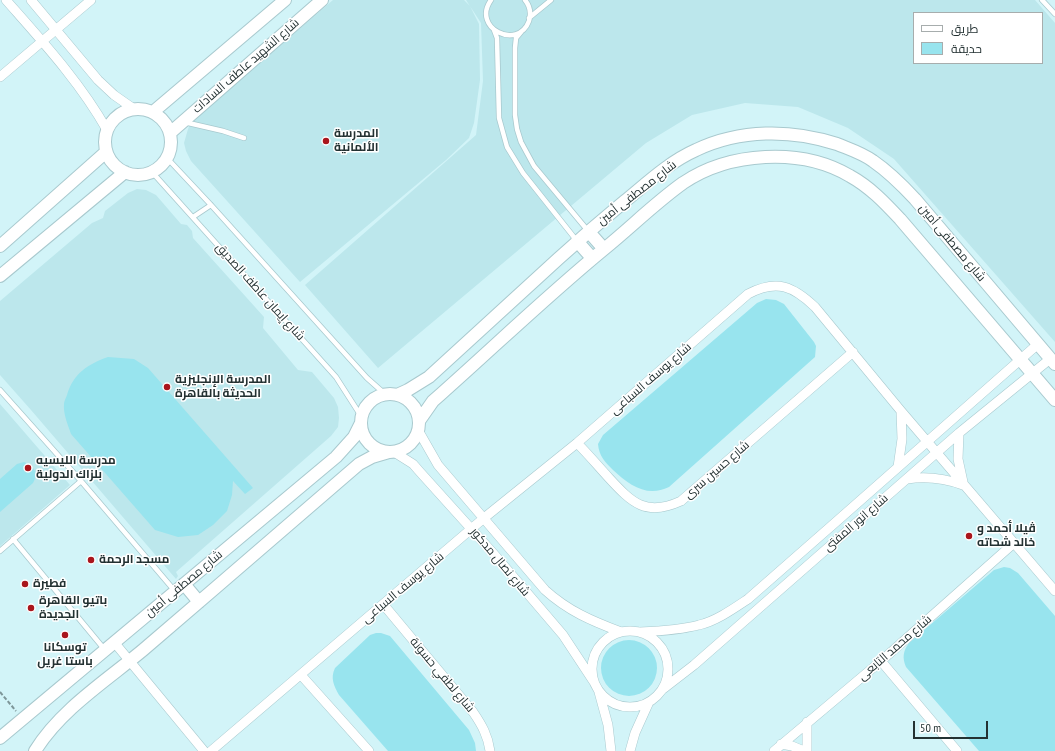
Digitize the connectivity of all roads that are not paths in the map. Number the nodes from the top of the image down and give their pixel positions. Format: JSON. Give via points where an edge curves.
{"nodes":[{"id":1,"x":6,"y":0,"type":"edge"},
{"id":2,"x":31,"y":0,"type":"edge"},
{"id":3,"x":91,"y":0,"type":"edge"},
{"id":4,"x":286,"y":0,"type":"edge"},
{"id":5,"x":322,"y":0,"type":"edge"},
{"id":6,"x":491,"y":0,"type":"edge"},
{"id":7,"x":525,"y":0,"type":"edge"},
{"id":8,"x":551,"y":0,"type":"edge"},
{"id":9,"x":1042,"y":0,"type":"edge"},
{"id":10,"x":1055,"y":14,"type":"edge"},
{"id":11,"x":529,"y":18,"type":"junction"},
{"id":12,"x":56,"y":29,"type":"junction"},
{"id":13,"x":494,"y":30,"type":"junction"},
{"id":14,"x":521,"y":32,"type":"junction"},
{"id":15,"x":42,"y":41,"type":"junction"},
{"id":16,"x":0,"y":78,"type":"edge"},
{"id":17,"x":134,"y":109,"type":"junction"},
{"id":18,"x":153,"y":112,"type":"junction"},
{"id":19,"x":182,"y":122,"type":"junction"},
{"id":20,"x":107,"y":130,"type":"junction"},
{"id":21,"x":170,"y":133,"type":"junction"},
{"id":22,"x":244,"y":138,"type":"dead end"},
{"id":23,"x":106,"y":152,"type":"junction"},
{"id":24,"x":167,"y":158,"type":"junction"},
{"id":25,"x":125,"y":172,"type":"junction"},
{"id":26,"x":152,"y":172,"type":"junction"},
{"id":27,"x":211,"y":205,"type":"junction"},
{"id":28,"x":194,"y":217,"type":"junction"},
{"id":29,"x":589,"y":232,"type":"junction"},
{"id":30,"x":577,"y":241,"type":"junction"},
{"id":31,"x":0,"y":246,"type":"edge"},
{"id":32,"x":604,"y":249,"type":"junction"},
{"id":33,"x":592,"y":258,"type":"junction"},
{"id":34,"x":0,"y":276,"type":"edge"},
{"id":35,"x":1038,"y":344,"type":"junction"},
{"id":36,"x":853,"y":352,"type":"junction"},
{"id":37,"x":1020,"y":359,"type":"junction"},
{"id":38,"x":1053,"y":362,"type":"edge"},
{"id":39,"x":1033,"y":374,"type":"junction"},
{"id":40,"x":0,"y":390,"type":"edge"},
{"id":41,"x":391,"y":394,"type":"junction"},
{"id":42,"x":1055,"y":400,"type":"edge"},
{"id":43,"x":901,"y":411,"type":"junction"},
{"id":44,"x":361,"y":420,"type":"junction"},
{"id":45,"x":419,"y":425,"type":"junction"},
{"id":46,"x":960,"y":433,"type":"junction"},
{"id":47,"x":927,"y":441,"type":"junction"},
{"id":48,"x":577,"y":443,"type":"junction"},
{"id":49,"x":391,"y":452,"type":"junction"},
{"id":50,"x":937,"y":453,"type":"junction"},
{"id":51,"x":898,"y":466,"type":"junction"},
{"id":52,"x":908,"y":479,"type":"junction"},
{"id":53,"x":81,"y":481,"type":"junction"},
{"id":54,"x":964,"y":485,"type":"junction"},
{"id":55,"x":484,"y":518,"type":"junction"},
{"id":56,"x":472,"y":529,"type":"junction"},
{"id":57,"x":13,"y":539,"type":"junction"},
{"id":58,"x":1014,"y":543,"type":"junction"},
{"id":59,"x":0,"y":551,"type":"edge"},
{"id":60,"x":180,"y":588,"type":"junction"},
{"id":61,"x":1055,"y":591,"type":"edge"},
{"id":62,"x":199,"y":602,"type":"junction"},
{"id":63,"x":383,"y":604,"type":"junction"},
{"id":64,"x":621,"y":632,"type":"junction"},
{"id":65,"x":640,"y":632,"type":"junction"},
{"id":66,"x":109,"y":646,"type":"junction"},
{"id":67,"x":881,"y":661,"type":"junction"},
{"id":68,"x":129,"y":662,"type":"junction"},
{"id":69,"x":301,"y":675,"type":"junction"},
{"id":70,"x":594,"y":682,"type":"junction"},
{"id":71,"x":663,"y":689,"type":"junction"},
{"id":72,"x":599,"y":692,"type":"junction"},
{"id":73,"x":649,"y":702,"type":"junction"},
{"id":74,"x":807,"y":722,"type":"junction"},
{"id":75,"x":0,"y":738,"type":"edge"},
{"id":76,"x":781,"y":744,"type":"junction"},
{"id":77,"x":35,"y":751,"type":"edge"},
{"id":78,"x":204,"y":751,"type":"edge"},
{"id":79,"x":211,"y":751,"type":"edge"},
{"id":80,"x":369,"y":751,"type":"edge"},
{"id":81,"x":490,"y":751,"type":"edge"},
{"id":82,"x":610,"y":751,"type":"edge"},
{"id":83,"x":630,"y":751,"type":"edge"},
{"id":84,"x":774,"y":751,"type":"edge"},
{"id":85,"x":804,"y":751,"type":"edge"},
{"id":86,"x":807,"y":751,"type":"edge"},
{"id":87,"x":957,"y":751,"type":"edge"}],
"edges":[{"from":1,"to":15,"type":"street"},
{"from":2,"to":12,"type":"street"},
{"from":3,"to":12,"type":"street"},
{"from":4,"to":18,"type":"street","name":"شارع الشهيد عاطف السادات"},
{"from":5,"to":19,"type":"street","name":"شارع الشهيد عاطف السادات"},
{"from":6,"to":13,"type":"lane","via":[[486,12],[488,22]]},
{"from":7,"to":11,"type":"lane","via":[[529,8]]},
{"from":8,"to":11,"type":"lane"},
{"from":9,"to":10,"type":"lane"},
{"from":11,"to":14,"type":"lane"},
{"from":12,"to":15,"type":"street"},
{"from":12,"to":17,"type":"street","via":[[98,80]]},
{"from":13,"to":14,"type":"lane","via":[[504,35]]},
{"from":13,"to":30,"type":"lane","via":[[497,38],[499,118],[507,147],[523,173]]},
{"from":14,"to":29,"type":"lane","via":[[516,38],[515,48],[515,114],[521,142],[534,166]]},
{"from":15,"to":16,"type":"street"},
{"from":15,"to":20,"type":"street","via":[[84,93]]},
{"from":17,"to":18,"type":"street"},
{"from":17,"to":20,"type":"street","via":[[117,116]]},
{"from":18,"to":21,"type":"street","via":[[161,118]]},
{"from":19,"to":21,"type":"street","name":"شارع الشهيد عاطف السادات"},
{"from":19,"to":22,"type":"lane","via":[[224,130]]},
{"from":20,"to":23,"type":"street"},
{"from":21,"to":24,"type":"street","via":[[171,146]]},
{"from":23,"to":25,"type":"street","via":[[113,164]]},
{"from":23,"to":31,"type":"street"},
{"from":24,"to":26,"type":"street"},
{"from":24,"to":27,"type":"lane","name":"شارع إيمان عاطف الصديق"},
{"from":25,"to":26,"type":"street","via":[[138,175]]},
{"from":25,"to":34,"type":"street"},
{"from":26,"to":28,"type":"lane","name":"شارع إيمان عاطف الصديق"},
{"from":27,"to":28,"type":"lane"},
{"from":27,"to":41,"type":"lane","name":"شارع إيمان عاطف الصديق","via":[[367,378]]},
{"from":28,"to":44,"type":"lane","name":"شارع إيمان عاطف الصديق","via":[[336,377]]},
{"from":29,"to":30,"type":"street","name":"شارع مصطفى أمين"},
{"from":29,"to":32,"type":"street"},
{"from":29,"to":35,"type":"street","name":"شارع مصطفى أمين","via":[[671,164],[695,150],[731,137],[760,133],[793,134],[822,139],[872,160],[894,177]]},
{"from":30,"to":33,"type":"street"},
{"from":30,"to":41,"type":"street","name":"شارع مصطفى أمين","via":[[429,377],[408,390]]},
{"from":32,"to":33,"type":"street","name":"شارع مصطفى أمين"},
{"from":32,"to":37,"type":"street","name":"شارع مصطفى أمين","via":[[678,187],[703,172],[743,159],[760,157],[811,161],[849,175],[879,197]]},
{"from":33,"to":45,"type":"street","name":"شارع مصطفى أمين","via":[[440,394]]},
{"from":35,"to":37,"type":"street","name":"شارع انور المفتى"},
{"from":35,"to":38,"type":"street","name":"شارع مصطفى أمين"},
{"from":36,"to":43,"type":"street","name":"شارع يوسف السباعى"},
{"from":36,"to":48,"type":"street","name":"شارع حسين سرى","via":[[681,501],[669,506],[648,507],[634,502]]},
{"from":36,"to":48,"type":"street","name":"شارع يوسف السباعى","via":[[802,295],[775,286],[761,288],[748,294]]},
{"from":37,"to":39,"type":"street","name":"شارع مصطفى أمين"},
{"from":37,"to":47,"type":"street","name":"شارع انور المفتى"},
{"from":38,"to":39,"type":"street","name":"شارع انور المفتى"},
{"from":39,"to":42,"type":"street","name":"شارع مصطفى أمين"},
{"from":39,"to":46,"type":"street","name":"شارع انور المفتى"},
{"from":40,"to":53,"type":"lane"},
{"from":41,"to":44,"type":"street","via":[[374,398],[366,406]]},
{"from":41,"to":45,"type":"street","via":[[408,400],[416,409]]},
{"from":43,"to":47,"type":"street","name":"شارع يوسف السباعى"},
{"from":43,"to":51,"type":"street","via":[[902,439]]},
{"from":44,"to":49,"type":"street","via":[[363,434],[369,444],[378,450]]},
{"from":44,"to":60,"type":"street","name":"شارع مصطفى أمين","via":[[354,437],[336,457]]},
{"from":45,"to":49,"type":"street","via":[[415,438],[409,445],[402,450]]},
{"from":45,"to":55,"type":"street","name":"شارع نصال مدكور","via":[[438,465]]},
{"from":46,"to":50,"type":"street","name":"شارع انور المفتى"},
{"from":46,"to":54,"type":"street","via":[[958,459]]},
{"from":47,"to":50,"type":"street","name":"شارع يوسف السباعى"},
{"from":47,"to":51,"type":"street","name":"شارع انور المفتى"},
{"from":48,"to":55,"type":"street","name":"شارع يوسف السباعى"},
{"from":49,"to":56,"type":"street","name":"شارع نصال مدكور","via":[[413,464]]},
{"from":49,"to":62,"type":"street","name":"شارع مصطفى أمين","via":[[359,464]]},
{"from":50,"to":52,"type":"street","name":"شارع انور المفتى"},
{"from":50,"to":54,"type":"street","name":"شارع يوسف السباعى"},
{"from":51,"to":65,"type":"street","name":"شارع انور المفتى","via":[[820,537],[732,610],[700,625]]},
{"from":52,"to":54,"type":"street","via":[[936,478]]},
{"from":52,"to":71,"type":"street","name":"شارع انور المفتى"},
{"from":53,"to":57,"type":"lane"},
{"from":53,"to":60,"type":"lane"},
{"from":54,"to":58,"type":"street","name":"شارع يوسف السباعى"},
{"from":55,"to":56,"type":"street","name":"شارع يوسف السباعى"},
{"from":55,"to":64,"type":"street","name":"شارع نصال مدكور","via":[[556,600],[586,618]]},
{"from":56,"to":63,"type":"street","name":"شارع يوسف السباعى"},
{"from":56,"to":70,"type":"street","name":"شارع نصال مدكور","via":[[563,635]]},
{"from":57,"to":59,"type":"lane"},
{"from":57,"to":66,"type":"lane"},
{"from":58,"to":61,"type":"street","name":"شارع يوسف السباعى"},
{"from":58,"to":67,"type":"street","name":"شارع محمد التابعى"},
{"from":60,"to":62,"type":"street"},
{"from":60,"to":66,"type":"street","name":"شارع مصطفى أمين"},
{"from":62,"to":68,"type":"street","name":"شارع مصطفى أمين"},
{"from":63,"to":69,"type":"street","name":"شارع يوسف السباعى"},
{"from":63,"to":81,"type":"street","name":"شارع لطفي حسونة","via":[[473,712],[482,725]]},
{"from":64,"to":65,"type":"street"},
{"from":64,"to":70,"type":"street","via":[[602,642],[596,651],[591,672]]},
{"from":65,"to":71,"type":"street","via":[[651,637],[666,655],[667,678]]},
{"from":66,"to":68,"type":"street"},
{"from":66,"to":75,"type":"street","name":"شارع مصطفى أمين"},
{"from":67,"to":74,"type":"street","name":"شارع محمد التابعى"},
{"from":67,"to":87,"type":"street"},
{"from":68,"to":77,"type":"street","name":"شارع مصطفى أمين","via":[[78,704]]},
{"from":68,"to":78,"type":"street"},
{"from":69,"to":79,"type":"street","name":"شارع يوسف السباعى"},
{"from":69,"to":80,"type":"street"},
{"from":70,"to":72,"type":"street"},
{"from":71,"to":73,"type":"street"},
{"from":72,"to":73,"type":"street","via":[[609,702],[622,707],[636,707]]},
{"from":72,"to":82,"type":"street","via":[[608,725]]},
{"from":73,"to":83,"type":"street"},
{"from":74,"to":76,"type":"street","name":"شارع محمد التابعى"},
{"from":74,"to":86,"type":"street"},
{"from":76,"to":84,"type":"street","name":"شارع محمد التابعى"},
{"from":76,"to":85,"type":"street"}]}
